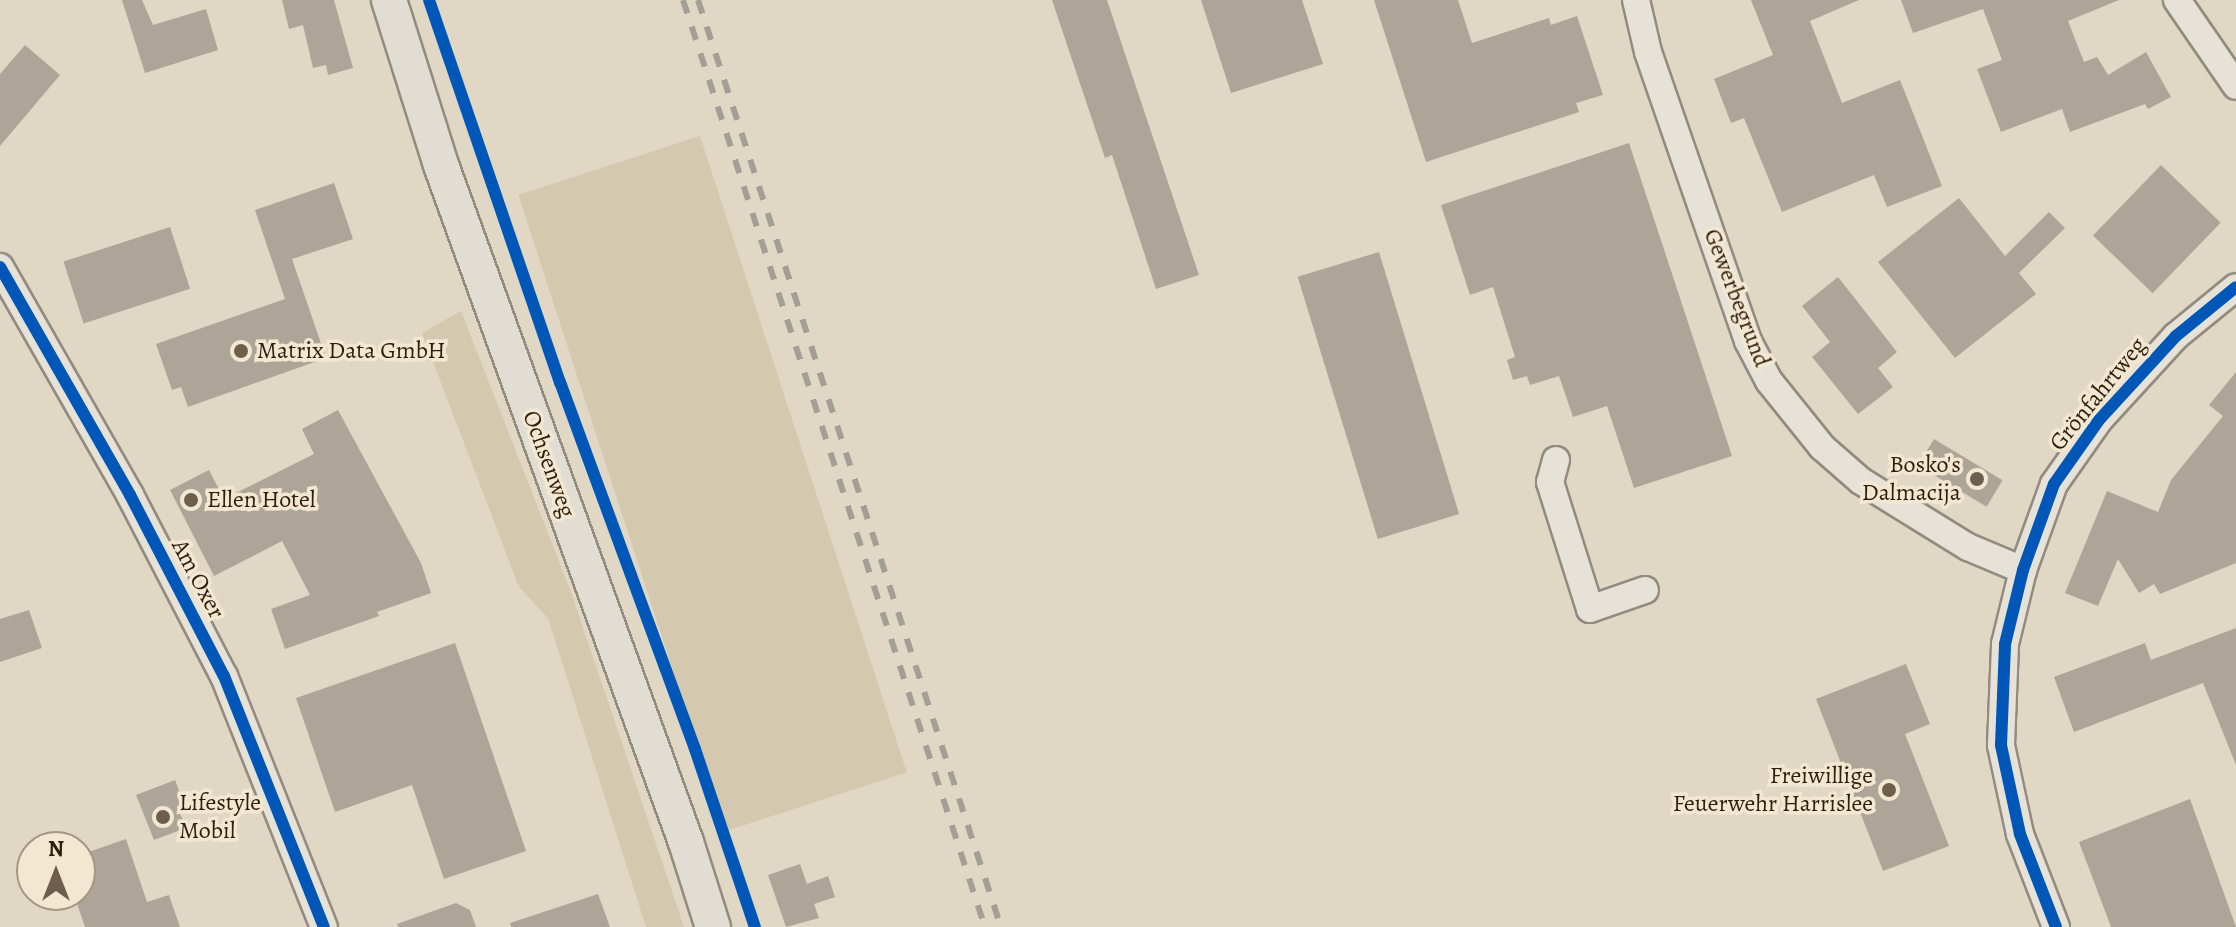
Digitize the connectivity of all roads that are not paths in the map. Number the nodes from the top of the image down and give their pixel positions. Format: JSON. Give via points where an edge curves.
{"nodes":[{"id":1,"x":389,"y":0,"type":"edge"},
{"id":2,"x":1636,"y":0,"type":"edge"},
{"id":3,"x":2177,"y":0,"type":"edge"},
{"id":4,"x":2236,"y":86,"type":"edge"},
{"id":5,"x":0,"y":267,"type":"edge"},
{"id":6,"x":2236,"y":287,"type":"edge"},
{"id":7,"x":1556,"y":460,"type":"dead end"},
{"id":8,"x":2023,"y":570,"type":"junction"},
{"id":9,"x":1645,"y":590,"type":"dead end"},
{"id":10,"x":324,"y":927,"type":"edge"},
{"id":11,"x":713,"y":927,"type":"edge"},
{"id":12,"x":2056,"y":927,"type":"edge"}],
"edges":[{"from":1,"to":11,"type":"main road","name":"Ochsenweg","via":[[441,165]]},
{"from":2,"to":8,"type":"street","name":"Gewerbegrund","via":[[1648,52],[1748,341],[1769,381],[1822,447],[1861,481],[1968,547]]},
{"from":3,"to":4,"type":"street"},
{"from":5,"to":10,"type":"street","name":"Am Oxer","via":[[130,495],[224,676]]},
{"from":6,"to":8,"type":"street","name":"Grönfahrtweg","via":[[2176,336],[2099,420],[2054,484]]},
{"from":7,"to":9,"type":"street","via":[[1550,482],[1590,609]]},
{"from":8,"to":12,"type":"street","name":"Grönfahrtweg","via":[[2005,644],[2001,745],[2020,834]]}]}
